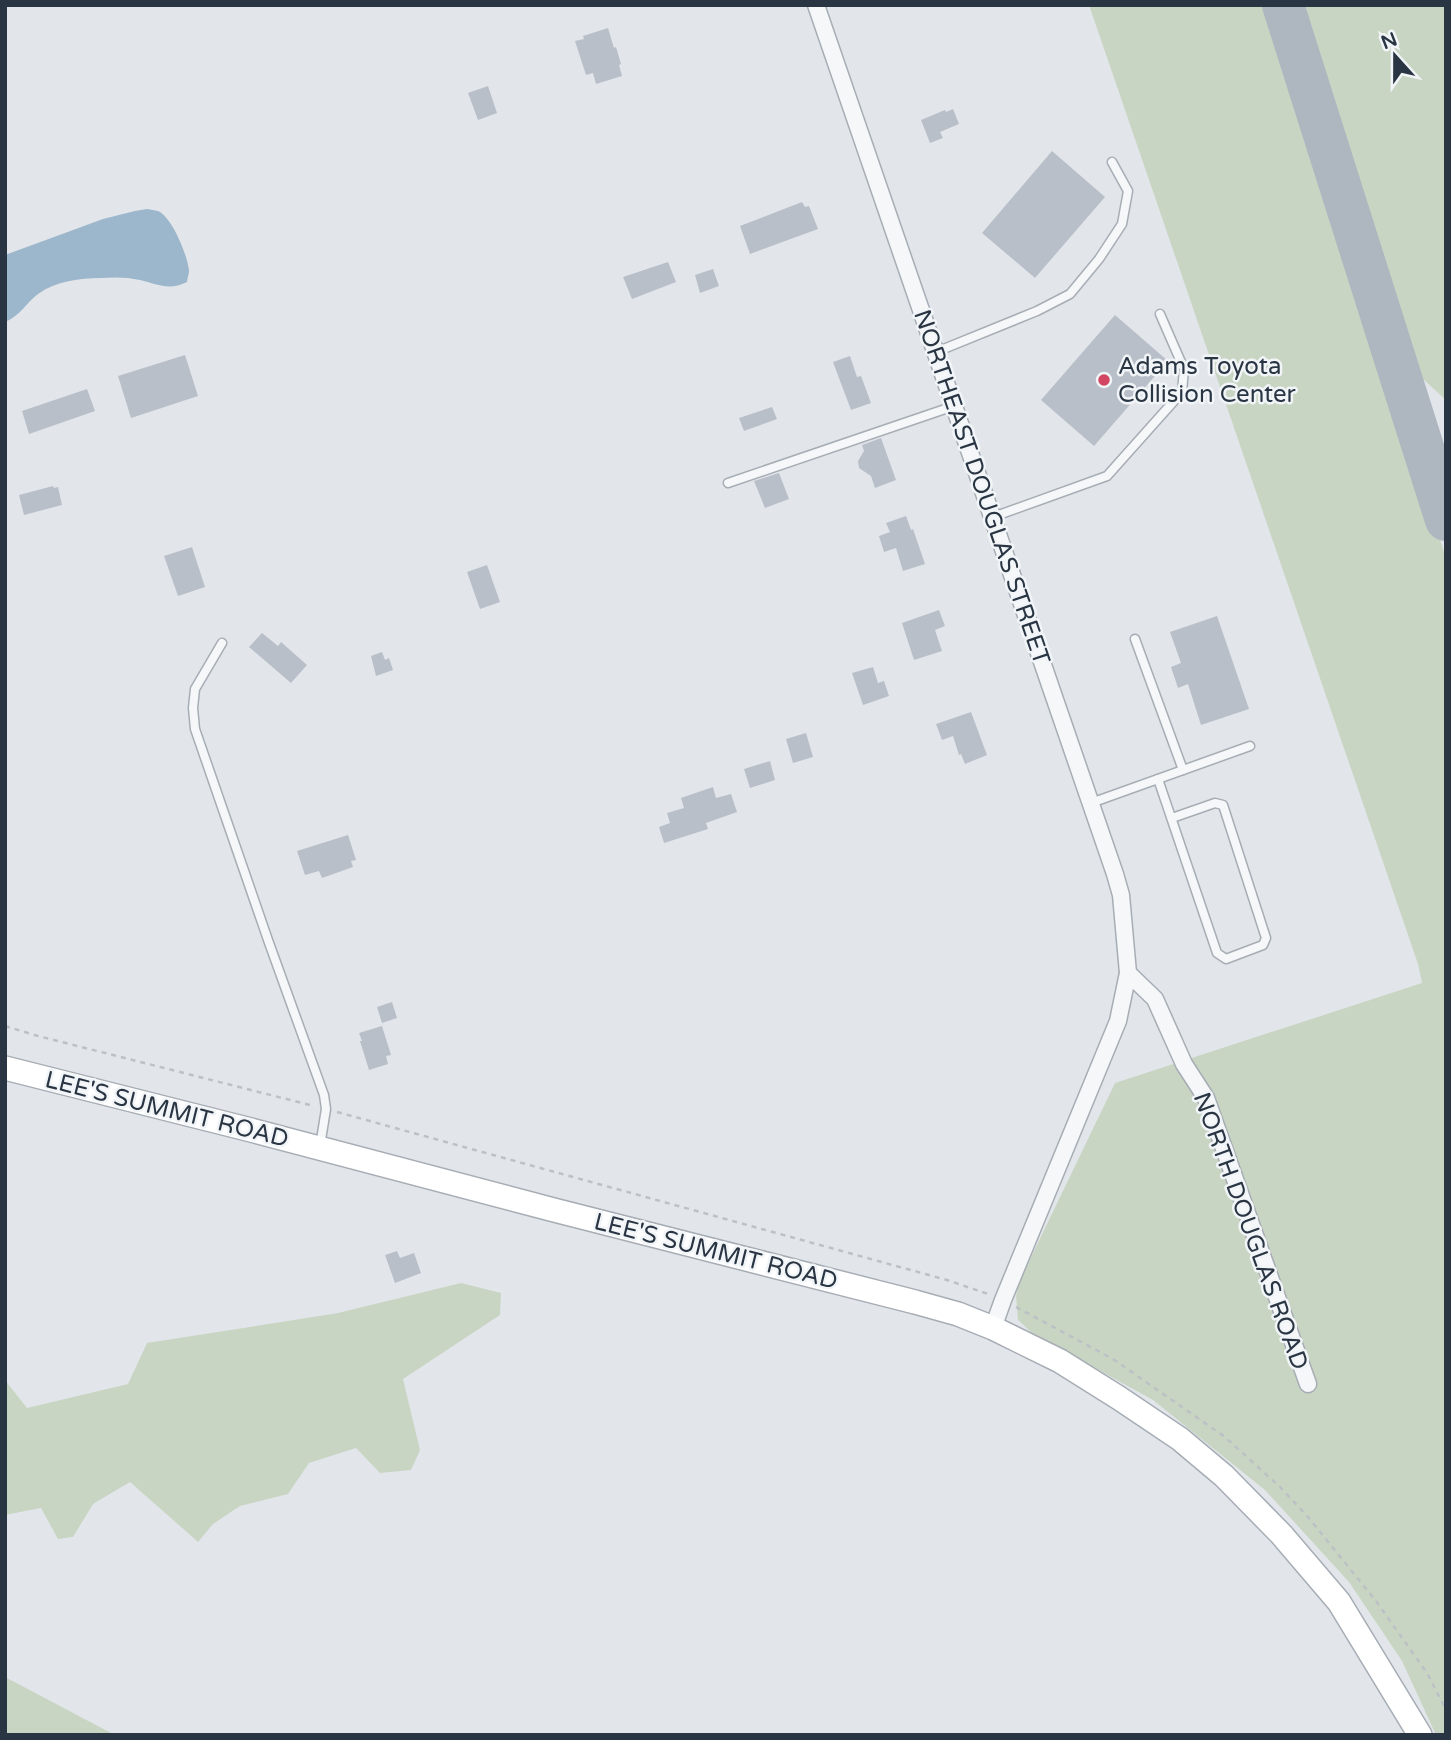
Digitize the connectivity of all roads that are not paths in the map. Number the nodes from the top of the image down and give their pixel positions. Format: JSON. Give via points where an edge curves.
{"nodes":[{"id":1,"x":816,"y":5,"type":"edge"},
{"id":2,"x":1112,"y":162,"type":"dead end"},
{"id":3,"x":1160,"y":314,"type":"dead end"},
{"id":4,"x":936,"y":352,"type":"junction"},
{"id":5,"x":954,"y":406,"type":"junction"},
{"id":6,"x":728,"y":483,"type":"dead end"},
{"id":7,"x":993,"y":517,"type":"junction"},
{"id":8,"x":1135,"y":639,"type":"dead end"},
{"id":9,"x":222,"y":643,"type":"dead end"},
{"id":10,"x":1250,"y":746,"type":"dead end"},
{"id":11,"x":1183,"y":769,"type":"junction"},
{"id":12,"x":1158,"y":779,"type":"junction"},
{"id":13,"x":1091,"y":803,"type":"junction"},
{"id":14,"x":1172,"y":818,"type":"junction"},
{"id":15,"x":1128,"y":973,"type":"junction"},
{"id":16,"x":5,"y":1068,"type":"edge"},
{"id":17,"x":320,"y":1149,"type":"junction"},
{"id":18,"x":993,"y":1328,"type":"junction"},
{"id":19,"x":1308,"y":1384,"type":"dead end"},
{"id":20,"x":1420,"y":1735,"type":"edge"}],
"edges":[{"from":1,"to":4,"type":"street","name":"NORTHEAST DOUGLAS STREET"},
{"from":2,"to":4,"type":"lane","via":[[1128,191],[1122,224],[1070,294]]},
{"from":3,"to":7,"type":"lane","via":[[1184,369],[1182,392],[1107,476]]},
{"from":4,"to":5,"type":"street","name":"NORTHEAST DOUGLAS STREET"},
{"from":5,"to":6,"type":"lane"},
{"from":5,"to":7,"type":"street","name":"NORTHEAST DOUGLAS STREET"},
{"from":7,"to":13,"type":"street","name":"NORTHEAST DOUGLAS STREET"},
{"from":8,"to":11,"type":"lane"},
{"from":9,"to":17,"type":"lane","via":[[195,690],[195,729],[324,1095]]},
{"from":10,"to":11,"type":"lane"},
{"from":11,"to":12,"type":"lane"},
{"from":12,"to":13,"type":"lane"},
{"from":12,"to":14,"type":"lane"},
{"from":13,"to":15,"type":"street","name":"NORTHEAST DOUGLAS STREET","via":[[1121,895]]},
{"from":14,"to":14,"type":"lane","via":[[1217,953],[1226,959],[1263,946],[1266,938],[1223,805],[1215,803]]},
{"from":15,"to":18,"type":"street","name":"NORTHEAST DOUGLAS STREET","via":[[1118,1021]]},
{"from":15,"to":19,"type":"street","name":"NORTH DOUGLAS ROAD","via":[[1155,999],[1184,1064],[1206,1098]]},
{"from":16,"to":17,"type":"main road","name":"LEE'S SUMMIT ROAD"},
{"from":17,"to":18,"type":"main road","name":"LEE'S SUMMIT ROAD","via":[[915,1302]]},
{"from":18,"to":20,"type":"main road","name":"LEE'S SUMMIT ROAD","via":[[1060,1361],[1119,1398],[1180,1438],[1224,1476],[1339,1602]]}]}
